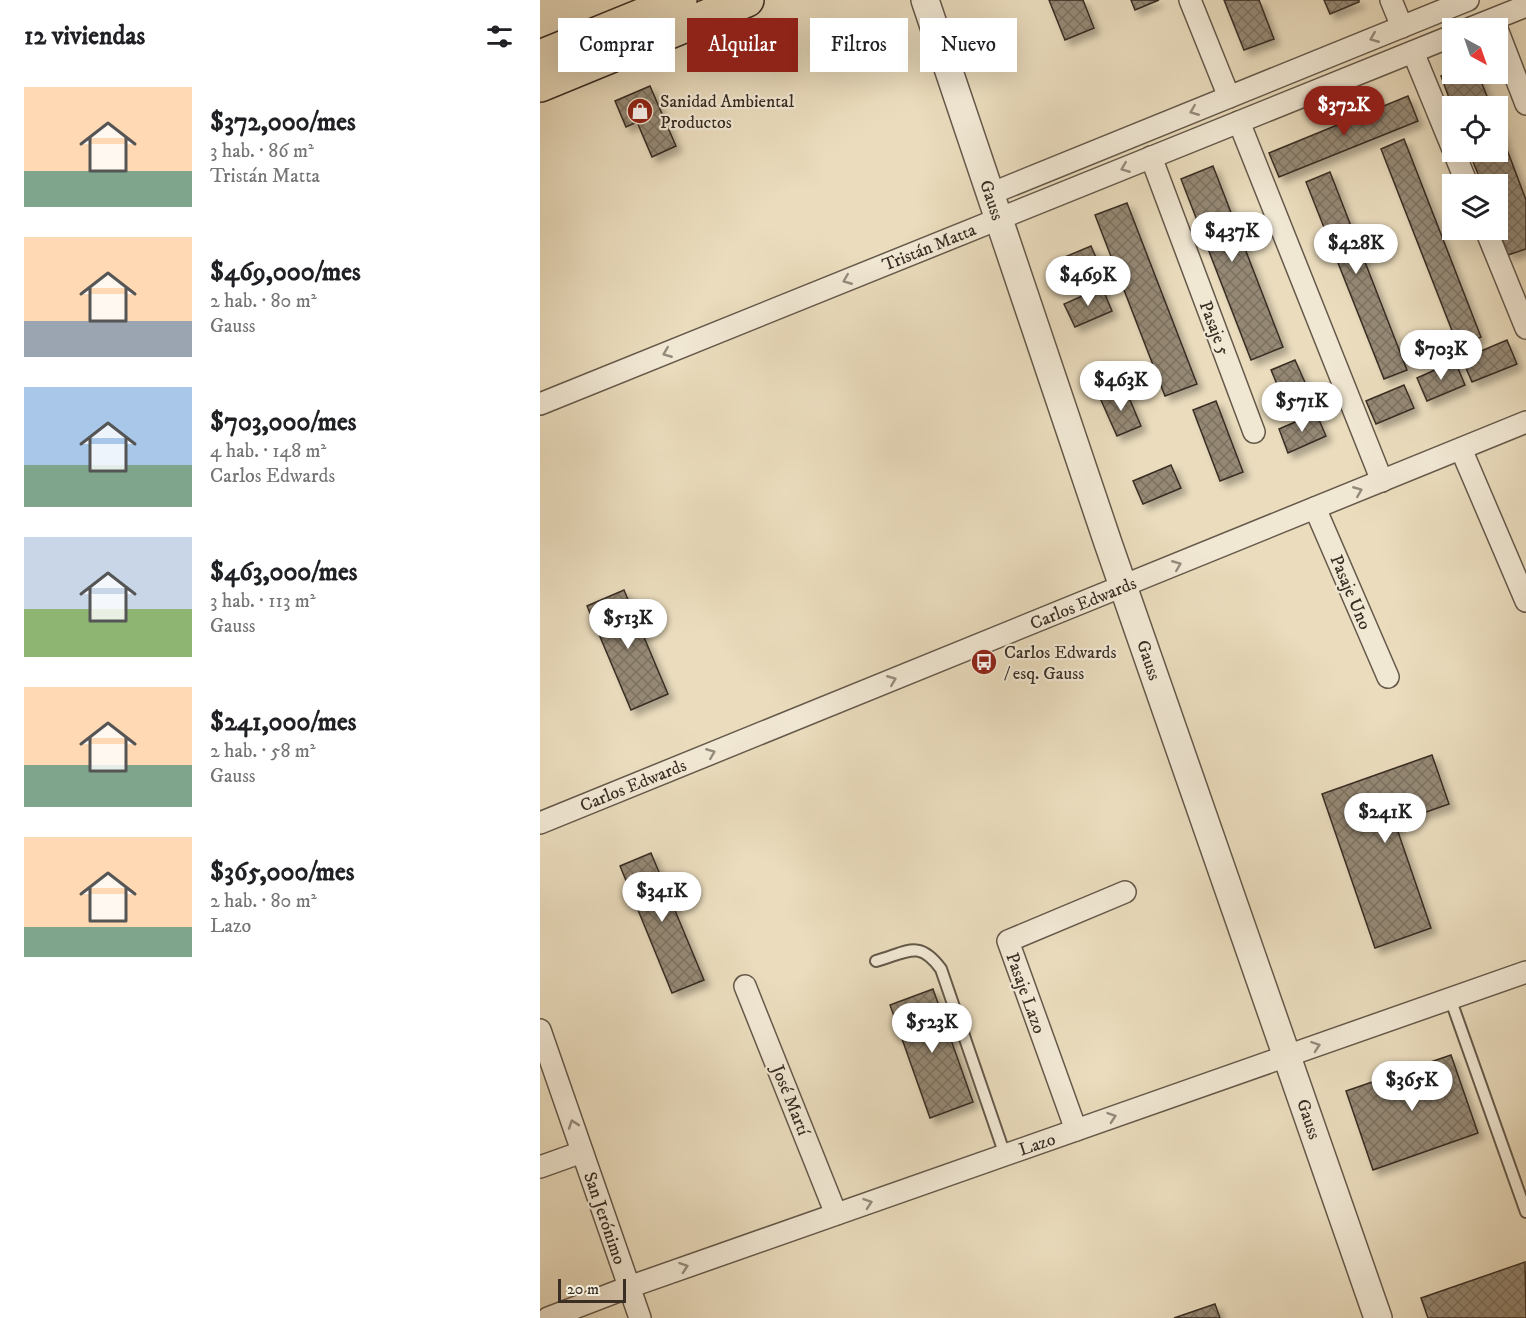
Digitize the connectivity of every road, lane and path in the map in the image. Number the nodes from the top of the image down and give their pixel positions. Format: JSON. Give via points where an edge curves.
{"nodes":[{"id":1,"x":680,"y":0,"type":"edge"},
{"id":2,"x":747,"y":0,"type":"edge"},
{"id":3,"x":925,"y":0,"type":"edge"},
{"id":4,"x":1190,"y":0,"type":"edge"},
{"id":5,"x":1391,"y":0,"type":"edge"},
{"id":6,"x":1468,"y":0,"type":"edge"},
{"id":7,"x":1526,"y":6,"type":"edge"},
{"id":8,"x":1508,"y":18,"type":"edge"},
{"id":9,"x":1402,"y":27,"type":"junction"},
{"id":10,"x":1442,"y":40,"type":"edge"},
{"id":11,"x":1413,"y":52,"type":"junction"},
{"id":12,"x":540,"y":57,"type":"edge"},
{"id":13,"x":1508,"y":57,"type":"edge"},
{"id":14,"x":540,"y":85,"type":"edge"},
{"id":15,"x":1229,"y":97,"type":"junction"},
{"id":16,"x":1526,"y":104,"type":"edge"},
{"id":17,"x":1239,"y":122,"type":"junction"},
{"id":18,"x":1442,"y":122,"type":"edge"},
{"id":19,"x":1150,"y":158,"type":"junction"},
{"id":20,"x":990,"y":194,"type":"junction"},
{"id":21,"x":999,"y":219,"type":"junction"},
{"id":22,"x":1490,"y":240,"type":"edge"},
{"id":23,"x":1526,"y":328,"type":"edge"},
{"id":24,"x":540,"y":404,"type":"edge"},
{"id":25,"x":1526,"y":422,"type":"edge"},
{"id":26,"x":1254,"y":432,"type":"dead end"},
{"id":27,"x":1461,"y":449,"type":"junction"},
{"id":28,"x":1382,"y":481,"type":"junction"},
{"id":29,"x":1315,"y":508,"type":"junction"},
{"id":30,"x":1123,"y":587,"type":"junction"},
{"id":31,"x":1526,"y":601,"type":"edge"},
{"id":32,"x":1388,"y":676,"type":"dead end"},
{"id":33,"x":540,"y":823,"type":"edge"},
{"id":34,"x":1125,"y":892,"type":"dead end"},
{"id":35,"x":876,"y":961,"type":"dead end"},
{"id":36,"x":1526,"y":972,"type":"edge"},
{"id":37,"x":745,"y":986,"type":"dead end"},
{"id":38,"x":1450,"y":998,"type":"junction"},
{"id":39,"x":540,"y":1030,"type":"edge"},
{"id":40,"x":1287,"y":1056,"type":"junction"},
{"id":41,"x":1076,"y":1130,"type":"junction"},
{"id":42,"x":582,"y":1152,"type":"junction"},
{"id":43,"x":1005,"y":1155,"type":"junction"},
{"id":44,"x":540,"y":1167,"type":"edge"},
{"id":45,"x":1526,"y":1212,"type":"edge"},
{"id":46,"x":836,"y":1214,"type":"junction"},
{"id":47,"x":629,"y":1287,"type":"junction"},
{"id":48,"x":548,"y":1318,"type":"edge"},
{"id":49,"x":640,"y":1318,"type":"edge"},
{"id":50,"x":1378,"y":1318,"type":"edge"}],
"edges":[{"from":1,"to":12,"type":"main road"},
{"from":2,"to":14,"type":"main road"},
{"from":3,"to":20,"type":"street","name":"Gauss"},
{"from":4,"to":15,"type":"street"},
{"from":5,"to":9,"type":"street"},
{"from":6,"to":9,"type":"street"},
{"from":7,"to":8,"type":"street"},
{"from":9,"to":15,"type":"street","one_way":true},
{"from":10,"to":11,"type":"street","name":"Tristán Matta"},
{"from":11,"to":17,"type":"street","name":"Tristán Matta"},
{"from":11,"to":18,"type":"street"},
{"from":13,"to":16,"type":"street"},
{"from":15,"to":20,"type":"street","one_way":true},
{"from":17,"to":19,"type":"street","name":"Tristán Matta"},
{"from":17,"to":28,"type":"street"},
{"from":19,"to":21,"type":"street","name":"Tristán Matta","one_way":true},
{"from":19,"to":26,"type":"street","name":"Pasaje 5"},
{"from":20,"to":21,"type":"street","name":"Gauss"},
{"from":21,"to":24,"type":"street","name":"Tristán Matta","one_way":true},
{"from":21,"to":30,"type":"street","name":"Gauss"},
{"from":22,"to":23,"type":"street"},
{"from":25,"to":27,"type":"street","name":"Carlos Edwards"},
{"from":27,"to":28,"type":"street","name":"Carlos Edwards"},
{"from":27,"to":31,"type":"street"},
{"from":29,"to":28,"type":"street","name":"Carlos Edwards","one_way":true},
{"from":30,"to":29,"type":"street","name":"Carlos Edwards","one_way":true},
{"from":29,"to":32,"type":"street","name":"Pasaje Uno"},
{"from":33,"to":30,"type":"street","name":"Carlos Edwards","one_way":true},
{"from":30,"to":40,"type":"street","name":"Gauss"},
{"from":34,"to":41,"type":"street","name":"Pasaje Lazo","via":[[1008,941]]},
{"from":35,"to":43,"type":"lane","via":[[919,949],[928,952],[942,969]]},
{"from":36,"to":38,"type":"street","name":"Lazo"},
{"from":37,"to":46,"type":"street","name":"José Martí"},
{"from":40,"to":38,"type":"street","name":"Lazo","one_way":true},
{"from":38,"to":45,"type":"lane"},
{"from":42,"to":39,"type":"street","name":"San Jerónimo","one_way":true},
{"from":41,"to":40,"type":"street","name":"Lazo","one_way":true},
{"from":40,"to":50,"type":"street","name":"Gauss"},
{"from":41,"to":43,"type":"street","name":"Lazo"},
{"from":42,"to":44,"type":"street","name":"San Jerónimo"},
{"from":42,"to":47,"type":"street","name":"San Jerónimo"},
{"from":46,"to":43,"type":"street","name":"Lazo","one_way":true},
{"from":47,"to":46,"type":"street","name":"Lazo","one_way":true},
{"from":47,"to":48,"type":"street","name":"Lazo"},
{"from":47,"to":49,"type":"street","name":"San Jerónimo"}]}
